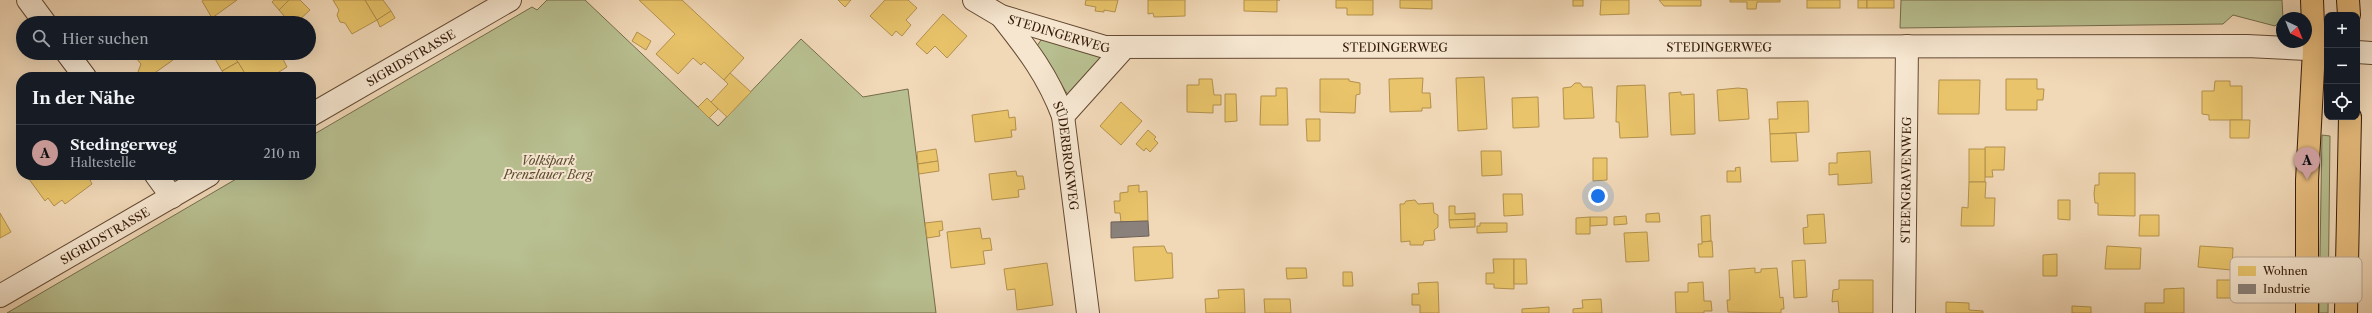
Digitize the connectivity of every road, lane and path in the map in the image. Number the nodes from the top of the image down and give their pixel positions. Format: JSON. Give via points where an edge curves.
{"nodes":[{"id":1,"x":28,"y":0,"type":"edge"},
{"id":2,"x":510,"y":0,"type":"edge"},
{"id":3,"x":974,"y":0,"type":"edge"},
{"id":4,"x":2312,"y":0,"type":"edge"},
{"id":5,"x":2348,"y":0,"type":"edge"},
{"id":6,"x":2349,"y":12,"type":"edge"},
{"id":7,"x":40,"y":16,"type":"edge"},
{"id":8,"x":1001,"y":16,"type":"junction"},
{"id":9,"x":1907,"y":46,"type":"junction"},
{"id":10,"x":1125,"y":47,"type":"junction"},
{"id":11,"x":2320,"y":50,"type":"edge"},
{"id":12,"x":2360,"y":52,"type":"edge"},
{"id":13,"x":2372,"y":53,"type":"edge"},
{"id":14,"x":72,"y":60,"type":"edge"},
{"id":15,"x":81,"y":72,"type":"edge"},
{"id":16,"x":316,"y":113,"type":"edge"},
{"id":17,"x":1064,"y":116,"type":"junction"},
{"id":18,"x":2350,"y":120,"type":"edge"},
{"id":19,"x":160,"y":180,"type":"edge"},
{"id":20,"x":201,"y":180,"type":"edge"},
{"id":21,"x":172,"y":197,"type":"junction"},
{"id":22,"x":2307,"y":257,"type":"edge"},
{"id":23,"x":2347,"y":257,"type":"edge"},
{"id":24,"x":0,"y":296,"type":"edge"},
{"id":25,"x":2346,"y":303,"type":"edge"},
{"id":26,"x":1088,"y":313,"type":"edge"},
{"id":27,"x":1904,"y":313,"type":"edge"},
{"id":28,"x":2346,"y":313,"type":"edge"}],
"edges":[{"from":1,"to":7,"type":"street"},
{"from":2,"to":16,"type":"street","name":"SIGRIDSTRASSE"},
{"from":3,"to":8,"type":"street","name":"STEDINGERWEG"},
{"from":4,"to":11,"type":"main road"},
{"from":5,"to":6,"type":"main road"},
{"from":8,"to":10,"type":"street","name":"STEDINGERWEG","via":[[1105,47]]},
{"from":8,"to":17,"type":"street","name":"SÜDERBROKWEG","via":[[1030,51],[1053,88]]},
{"from":9,"to":10,"type":"street","name":"STEDINGERWEG"},
{"from":9,"to":11,"type":"street","name":"STEDINGERWEG","via":[[2248,46]]},
{"from":9,"to":27,"type":"street","name":"STEENGRAVENWEG"},
{"from":10,"to":17,"type":"street","name":"STEDINGERWEG"},
{"from":11,"to":22,"type":"main road","via":[[2307,180]]},
{"from":12,"to":13,"type":"street"},
{"from":14,"to":15,"type":"street"},
{"from":17,"to":26,"type":"street","name":"SÜDERBROKWEG"},
{"from":18,"to":23,"type":"main road"},
{"from":19,"to":21,"type":"street"},
{"from":20,"to":21,"type":"street","name":"SIGRIDSTRASSE"},
{"from":21,"to":24,"type":"street","name":"SIGRIDSTRASSE"},
{"from":25,"to":28,"type":"main road"}]}
